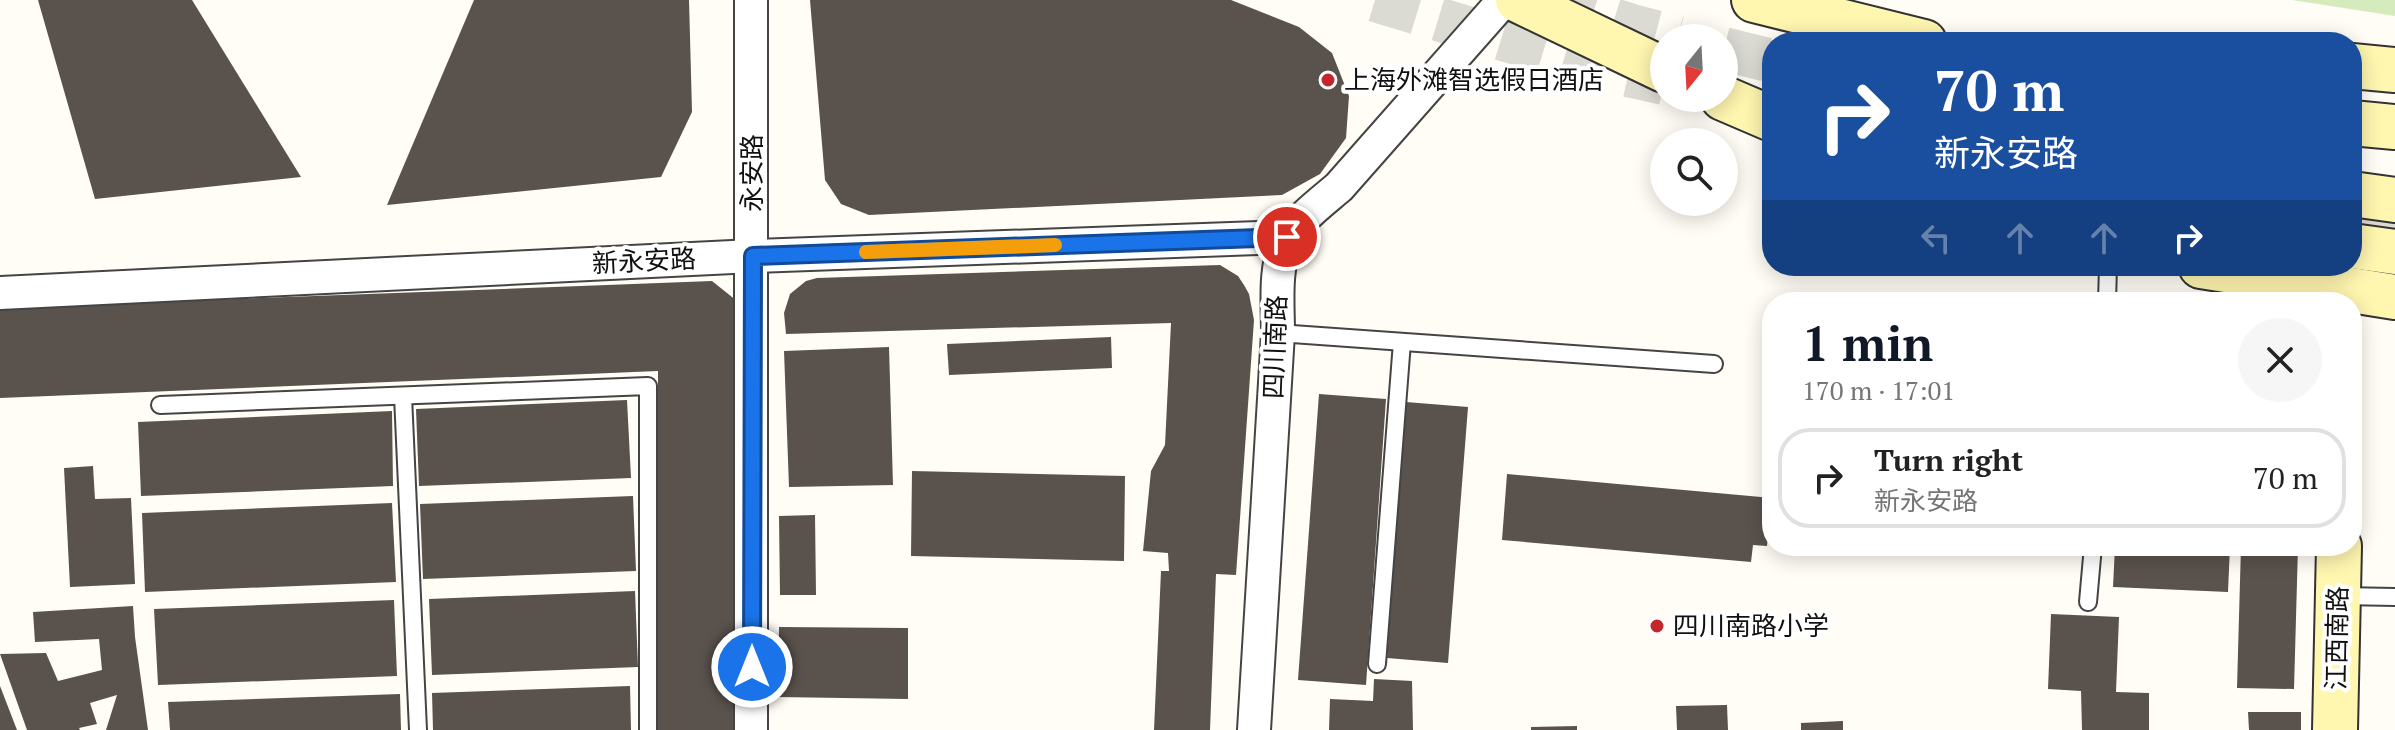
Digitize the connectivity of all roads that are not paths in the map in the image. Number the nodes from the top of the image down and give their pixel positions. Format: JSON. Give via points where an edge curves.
{"nodes":[{"id":1,"x":751,"y":0,"type":"edge"},
{"id":2,"x":1504,"y":0,"type":"edge"},
{"id":3,"x":1518,"y":0,"type":"edge"},
{"id":4,"x":1754,"y":0,"type":"edge"},
{"id":5,"x":1884,"y":32,"type":"edge"},
{"id":6,"x":1650,"y":63,"type":"edge"},
{"id":7,"x":2362,"y":67,"type":"edge"},
{"id":8,"x":2395,"y":70,"type":"edge"},
{"id":9,"x":1738,"y":103,"type":"edge"},
{"id":10,"x":1738,"y":105,"type":"edge"},
{"id":11,"x":1762,"y":108,"type":"edge"},
{"id":12,"x":1762,"y":115,"type":"edge"},
{"id":13,"x":2362,"y":124,"type":"edge"},
{"id":14,"x":2395,"y":127,"type":"edge"},
{"id":15,"x":2362,"y":195,"type":"edge"},
{"id":16,"x":2395,"y":200,"type":"edge"},
{"id":17,"x":1287,"y":237,"type":"junction"},
{"id":18,"x":2362,"y":247,"type":"edge"},
{"id":19,"x":2395,"y":252,"type":"edge"},
{"id":20,"x":753,"y":256,"type":"junction"},
{"id":21,"x":2250,"y":276,"type":"edge"},
{"id":22,"x":2328,"y":292,"type":"edge"},
{"id":23,"x":0,"y":293,"type":"edge"},
{"id":24,"x":2362,"y":296,"type":"edge"},
{"id":25,"x":2395,"y":297,"type":"edge"},
{"id":26,"x":1278,"y":333,"type":"junction"},
{"id":27,"x":1402,"y":342,"type":"junction"},
{"id":28,"x":1714,"y":364,"type":"dead end"},
{"id":29,"x":403,"y":396,"type":"junction"},
{"id":30,"x":160,"y":405,"type":"dead end"},
{"id":31,"x":2092,"y":556,"type":"edge"},
{"id":32,"x":2339,"y":556,"type":"edge"},
{"id":33,"x":2337,"y":596,"type":"junction"},
{"id":34,"x":2395,"y":597,"type":"edge"},
{"id":35,"x":2088,"y":602,"type":"dead end"},
{"id":36,"x":1377,"y":664,"type":"dead end"},
{"id":37,"x":418,"y":730,"type":"edge"},
{"id":38,"x":648,"y":730,"type":"edge"},
{"id":39,"x":751,"y":730,"type":"edge"},
{"id":40,"x":1254,"y":730,"type":"edge"},
{"id":41,"x":2335,"y":730,"type":"edge"}],
"edges":[{"from":1,"to":20,"type":"street","name":"永安路"},
{"from":2,"to":17,"type":"street","via":[[1339,187]]},
{"from":3,"to":6,"type":"main road"},
{"from":4,"to":5,"type":"main road"},
{"from":7,"to":8,"type":"main road"},
{"from":9,"to":11,"type":"main road"},
{"from":10,"to":12,"type":"main road"},
{"from":13,"to":14,"type":"main road"},
{"from":15,"to":16,"type":"main road"},
{"from":17,"to":20,"type":"street","name":"新永安路"},
{"from":17,"to":26,"type":"street","name":"四川南路","via":[[1278,275]]},
{"from":18,"to":19,"type":"main road"},
{"from":20,"to":23,"type":"street","name":"新永安路"},
{"from":20,"to":39,"type":"street","name":"永安路"},
{"from":21,"to":22,"type":"main road"},
{"from":24,"to":25,"type":"main road"},
{"from":26,"to":27,"type":"lane"},
{"from":26,"to":40,"type":"street","name":"四川南路"},
{"from":27,"to":28,"type":"lane"},
{"from":27,"to":36,"type":"lane"},
{"from":29,"to":30,"type":"lane"},
{"from":29,"to":37,"type":"lane"},
{"from":29,"to":38,"type":"lane","via":[[648,386]]},
{"from":31,"to":35,"type":"lane"},
{"from":32,"to":33,"type":"main road","name":"江西南路"},
{"from":33,"to":34,"type":"lane"},
{"from":33,"to":41,"type":"main road","name":"江西南路"}]}
